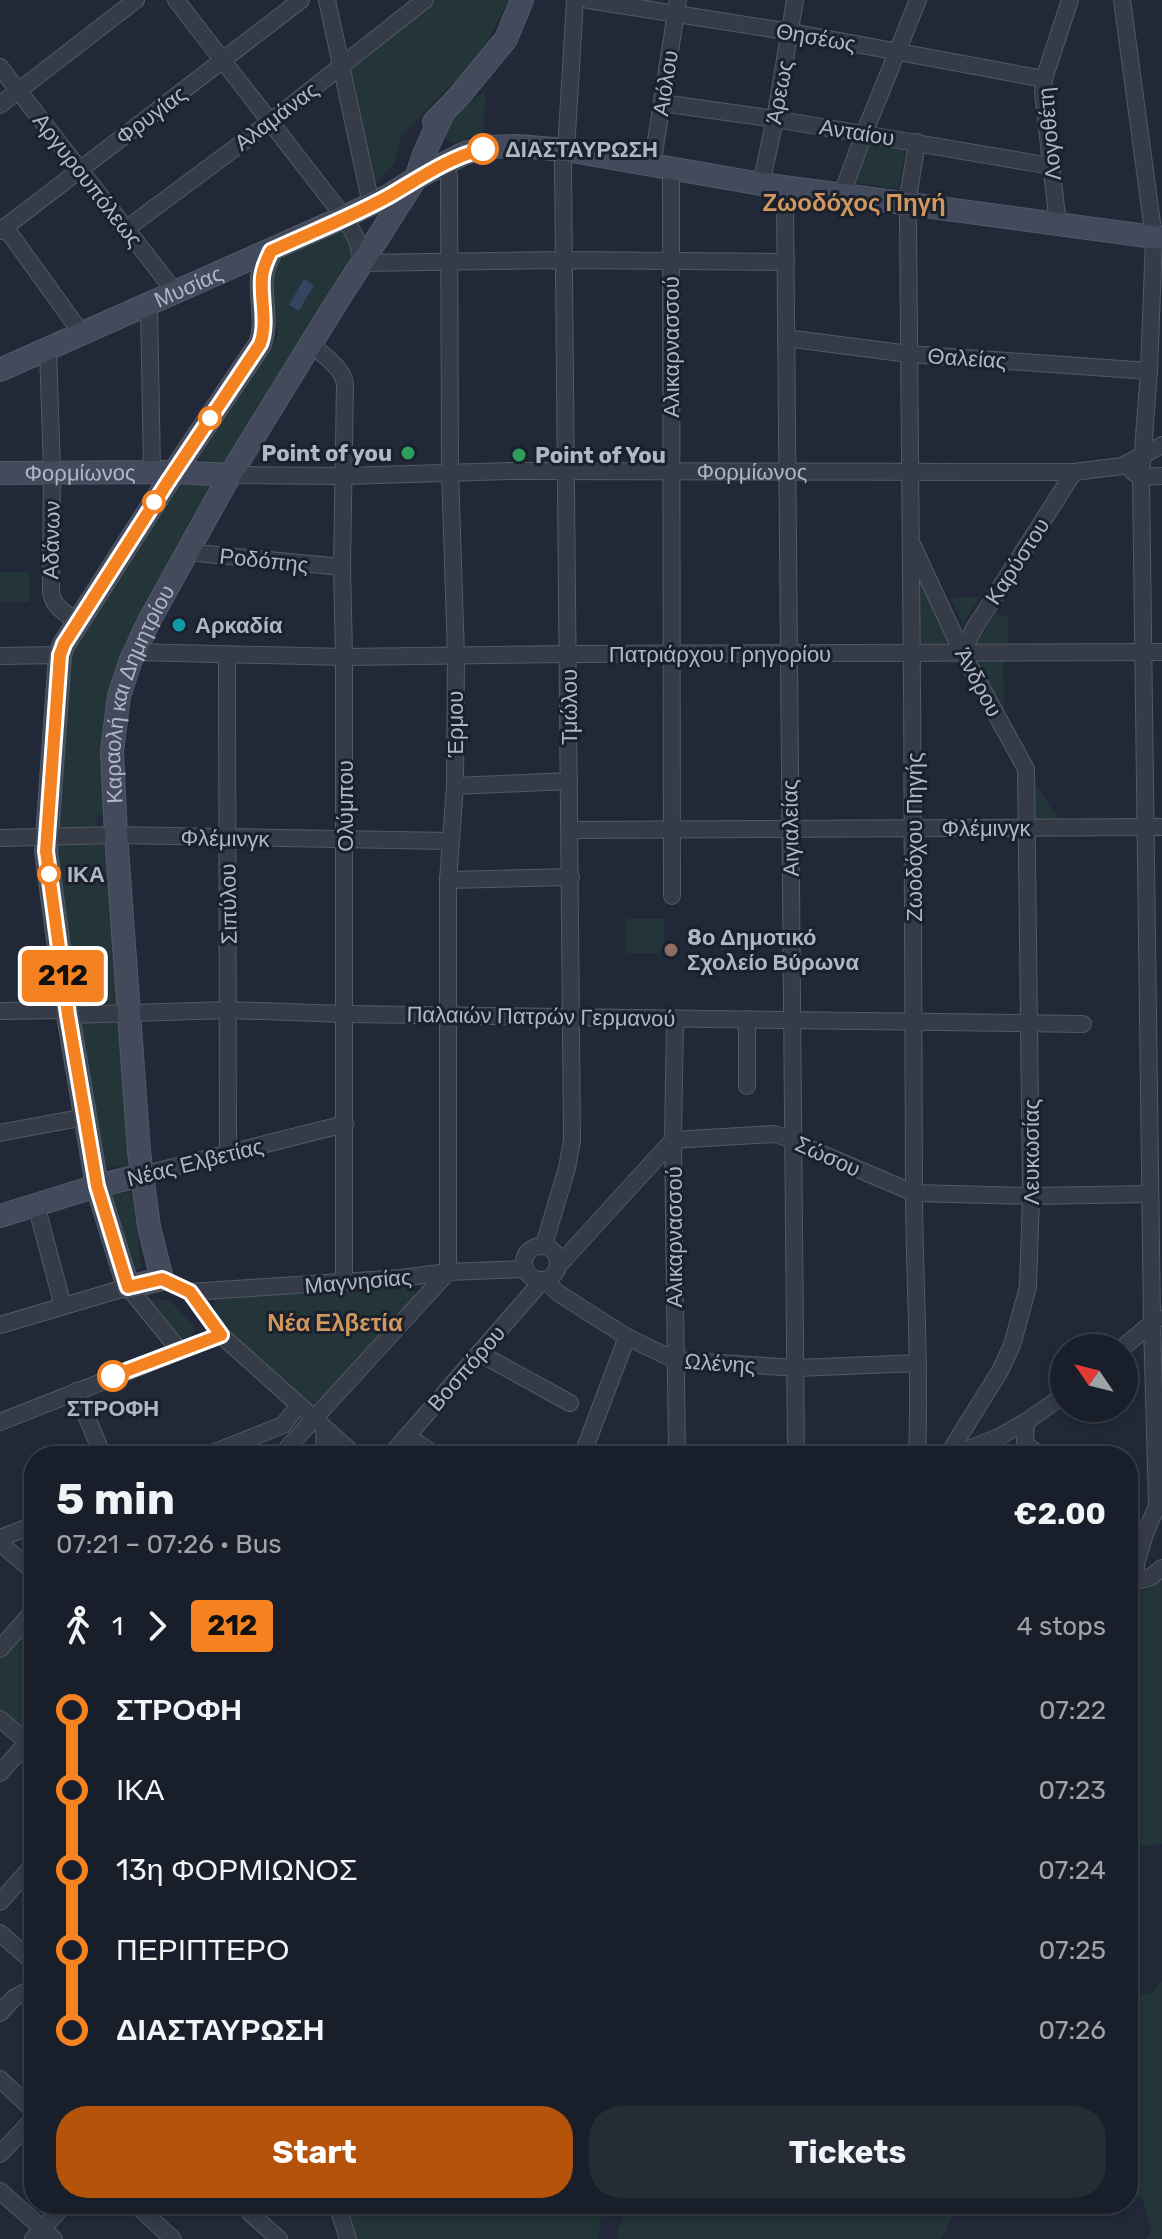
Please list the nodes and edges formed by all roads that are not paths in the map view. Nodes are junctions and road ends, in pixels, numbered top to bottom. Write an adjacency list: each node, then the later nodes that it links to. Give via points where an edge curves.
1 (136, 0): 20 (street)
2 (176, 0): 16 (street)
3 (301, 0): 16 (street, Φρυγίας)
4 (327, 0): 17 (street)
5 (425, 0): 17 (street, Αλαμάνας)
6 (522, 0): 25 (street, via 506,39)
7 (575, 0): 29 (street, Τμώλου)
8 (588, 0): 13 (street, Θησέως)
9 (795, 0): 14 (street, Άρεως)
10 (918, 0): 15 (street)
11 (1070, 0): 19 (street, Λογοθέτη)
12 (1122, 0): 45 (street)
13 (677, 8): 14 (street, Θησέως); 21 (street, Αιόλου)
14 (791, 32): 15 (street, Θησέως); 23 (street, Άρεως)
15 (898, 52): 19 (street, Θησέως); 26 (street)
16 (223, 60): 24 (street); 32 (street, Φρυγίας)
17 (342, 65): 24 (street, Αλαμάνας); 39 (street)
18 (0, 67): 20 (street, Αργυρουπόλεως)
19 (1044, 79): 31 (street, Λογοθέτη)
20 (18, 91): 22 (street); 32 (street, Αργυρουπόλεως)
21 (662, 103): 23 (street, Ανταίου); 30 (street, Αιόλου)
22 (0, 105)
23 (775, 119): 26 (street, Ανταίου); 36 (street, Άρεως)
24 (270, 122): 41 (street); 44 (street, Αλαμάνας)
25 (440, 122): 28 (street, via 436,143 442,152); 34 (street); 39 (street, Καραολή και Δημητρίου, via 418,138 402,180)
26 (864, 134): 27 (street, Ανταίου); 37 (street)
27 (917, 142): 31 (street, Ανταίου); 40 (street, Ζωοδόχου Πηγής)
28 (465, 153): 29 (street, Μυσίας, via 517,146); 34 (street, Μυσίας)
29 (565, 157): 30 (street); 33 (street, via 496,162); 35 (street); 47 (street, Τμώλου)
30 (652, 166): 36 (street)
31 (1051, 166): 42 (street, Λογοθέτη)
32 (80, 170): 43 (street, Φρυγίας); 44 (street, Αργυρουπόλεως)
33 (449, 176): 39 (street); 48 (street, Έρμου)
34 (416, 178): 39 (street, Μυσίας)
35 (671, 181): 38 (street); 49 (street, Αλικαρνασσού)
36 (761, 184): 37 (street)
37 (842, 194): 40 (street)
38 (785, 200): 40 (street); 50 (street, Αιγιαλείας)
39 (385, 205): 41 (street, Μυσίας); 51 (street, Καραολή και Δημητρίου)
40 (907, 211): 42 (street); 45 (street); 58 (street, Ζωοδόχου Πηγής)
41 (344, 217): 46 (street, Μυσίας); 51 (street, via 357,237)
42 (1058, 225): 45 (street)
43 (2, 229): 54 (street)
44 (126, 229): 52 (street, Αργυρουπόλεως)
45 (1158, 246): 60 (street)
46 (271, 251): 52 (street, Μυσίας); 67 (street, via 262,279 260,344)
47 (564, 260): 48 (street); 49 (street); 66 (street, Τμώλου)
48 (450, 261): 51 (street); 68 (street, Έρμου)
49 (670, 261): 50 (street); 69 (street, Αλικαρνασσού)
50 (786, 262): 55 (street, Αιγιαλείας)
51 (361, 263): 56 (street, Καραολή και Δημητρίου)
52 (176, 293): 53 (street, Μυσίας)
53 (149, 305): 54 (street, Μυσίας); 67 (street)
54 (82, 334): 57 (street, Μυσίας)
55 (786, 338): 58 (street, Θαλείας); 70 (street, Αιγιαλείας)
56 (311, 344): 73 (street, Καραολή και Δημητρίου); 74 (street, Ολύμπου, via 344,377)
57 (48, 349): 59 (street, Μυσίας); 65 (street, Αδάνων)
58 (909, 354): 60 (street, Θαλείας); 64 (street, Ζωοδόχου Πηγής)
59 (0, 370)
60 (1149, 371): 62 (street)
61 (1162, 445): 62 (street, Φορμίωνος)
62 (1142, 454): 63 (street, Φορμίωνος); 76 (street)
63 (1122, 466): 71 (street, Φορμίωνος); 76 (street)
64 (910, 470): 70 (street, Φορμίωνος); 71 (street, Φορμίωνος); 77 (street, Ζωοδόχου Πηγής)
65 (52, 471): 67 (street, Φορμίωνος); 72 (street, Φορμίωνος); 80 (street, Αδάνων, via 52,599)
66 (567, 471): 68 (street, Φορμίωνος); 69 (street, Φορμίωνος); 86 (street, Τμώλου)
67 (163, 472): 73 (street, Φορμίωνος); 80 (street)
68 (450, 472): 74 (street, Φορμίωνος); 92 (street, Έρμου)
69 (671, 472): 70 (street, Φορμίωνος); 87 (street, Αλικαρνασσού)
70 (787, 472): 88 (street, Αιγιαλείας)
71 (1074, 472): 82 (street, Καρύστου)
72 (0, 473)
73 (230, 475): 74 (street, Φορμίωνος); 78 (street, Καραολή και Δημητρίου)
74 (344, 476): 79 (street, Ολύμπου)
75 (1162, 476): 76 (street)
76 (1141, 477): 85 (street)
77 (911, 541): 82 (street, Άνδρου); 84 (street, Ζωοδόχου Πηγής)
78 (187, 552): 79 (street, Ροδόπης); 81 (street, Καραολή και Δημητρίου)
79 (342, 567): 93 (street, Ολύμπου)
80 (79, 622): 89 (street)
81 (135, 652): 91 (street, Πατριάρχου Γρηγορίου); 102 (street, Καραολή και Δημητρίου, via 119,696 112,751)
82 (962, 652): 84 (street, Πατριάρχου Γρηγορίου); 85 (street, Πατριάρχου Γρηγορίου); 98 (street, Άνδρου, via 1026,769)
83 (1162, 652): 85 (street, Πατριάρχου Γρηγορίου)
84 (913, 653): 88 (street, Πατριάρχου Γρηγορίου); 97 (street, Ζωοδόχου Πηγής)
85 (1144, 653): 96 (street)
86 (569, 654): 87 (street, Πατριάρχου Γρηγορίου); 92 (street, Πατριάρχου Γρηγορίου); 94 (street, Τμώλου)
87 (673, 654): 88 (street, Πατριάρχου Γρηγορίου); 99 (street, Αλικαρνασσού)
88 (788, 654): 100 (street, Αιγιαλείας)
89 (60, 655): 90 (street); 103 (street)
90 (0, 656)
91 (227, 656): 93 (street, Πατριάρχου Γρηγορίου); 105 (street, Σιπύλου)
92 (456, 656): 93 (street, Πατριάρχου Γρηγορίου); 95 (street, Έρμου)
93 (344, 657): 106 (street, Ολύμπου)
94 (569, 781): 95 (street); 101 (street, Τμώλου)
95 (455, 786): 107 (street, Έρμου)
96 (1154, 827): 98 (street, Φλέμινγκ); 124 (street)
97 (913, 828): 98 (street, Φλέμινγκ); 100 (street, Φλέμινγκ); 121 (street, Ζωοδόχου Πηγής)
98 (1026, 828): 122 (street, Λευκωσίας)
99 (672, 829): 100 (street, Φλέμινγκ); 101 (street, Φλέμινγκ); 110 (street, Αλικαρνασσού)
100 (790, 829): 120 (street, Αιγιαλείας)
101 (570, 830): 108 (street, Τμώλου)
102 (116, 835): 103 (street, Φλέμινγκ); 105 (street, Φλέμινγκ); 113 (street, Καραολή και Δημητρίου)
103 (46, 836): 104 (street, Φλέμινγκ); 115 (street)
104 (0, 838)
105 (227, 838): 106 (street, Φλέμινγκ); 111 (street, Σιπύλου)
106 (345, 840): 107 (street, Φλέμινγκ); 114 (street, Ολύμπου)
107 (450, 841): 109 (street, Έρμου)
108 (571, 877): 109 (street); 117 (street, Τμώλου)
109 (448, 880): 116 (street, Έρμου)
110 (672, 896)
111 (229, 1010): 113 (street, Παλαιών Πατρών Γερμανού); 114 (street, Παλαιών Πατρών Γερμανού); 131 (street, Σιπύλου)
112 (0, 1011): 115 (street, Παλαιών Πατρών Γερμανού, via 62,1010)
113 (130, 1013): 115 (street, Παλαιών Πατρών Γερμανού); 132 (street, Καραολή και Δημητρίου)
114 (345, 1014): 116 (street, Παλαιών Πατρών Γερμανού); 127 (street, Ολύμπου)
115 (68, 1015): 126 (street)
116 (449, 1015): 117 (street, Παλαιών Πατρών Γερμανού); 142 (street, Έρμου)
117 (570, 1017): 118 (street, Παλαιών Πατρών Γερμανού); 139 (street, Τμώλου, via 572,1140)
118 (675, 1018): 119 (street, Παλαιών Πατρών Γερμανού); 129 (street, Αλικαρνασσού)
119 (747, 1019): 120 (street, Παλαιών Πατρών Γερμανού); 125 (street)
120 (792, 1020): 121 (street, Παλαιών Πατρών Γερμανού); 130 (street, Αιγιαλείας)
121 (915, 1021): 122 (street, Παλαιών Πατρών Γερμανού); 134 (street, Ζωοδόχου Πηγής)
122 (1030, 1023): 123 (street, Παλαιών Πατρών Γερμανού); 136 (street, Λευκωσίας)
123 (1083, 1024)
124 (1155, 1028): 135 (street)
125 (747, 1086)
126 (85, 1117): 128 (street); 133 (street)
127 (345, 1124): 131 (street, Νέας Ελβετίας); 145 (street, Ολύμπου)
128 (0, 1133)
129 (673, 1140): 130 (street, Σώσου, via 774,1134); 140 (street); 157 (street, Αλικαρνασσού)
130 (794, 1140): 134 (street, Σώσου); 159 (street, Αιγιαλείας)
131 (228, 1153): 132 (street, Νέας Ελβετίας)
132 (142, 1175): 133 (street, Νέας Ελβετίας); 143 (street, Καραολή και Δημητρίου)
133 (97, 1186): 137 (street, Νέας Ελβετίας); 146 (street)
134 (914, 1193): 136 (street, Σώσου); 158 (street, Ζωοδόχου Πηγής)
135 (1150, 1194): 136 (street, Σώσου); 149 (street)
136 (1031, 1196): 181 (street, Λευκωσίας, via 1028,1287 1012,1345)
137 (36, 1205): 138 (street, Νέας Ελβετίας); 148 (street)
138 (0, 1216)
139 (544, 1245): 140 (street, via 558,1256); 141 (street, via 528,1252)
140 (559, 1265): 144 (street, via 555,1275)
141 (525, 1269): 142 (street, Μαγνησίας); 144 (street)
142 (448, 1272): 145 (street, Μαγνησίας); 166 (street)
143 (162, 1279): 146 (street); 147 (street)
144 (543, 1281): 153 (street, Ωλένης); 155 (street, Βοσπόρου)
145 (344, 1282): 147 (street, Μαγνησίας)
146 (128, 1287): 148 (street); 154 (street)
147 (190, 1292): 151 (street)
148 (63, 1306): 150 (street)
149 (1157, 1319): 152 (street); 156 (street)
150 (0, 1325)
151 (221, 1335): 154 (street); 163 (street)
152 (1138, 1335)
153 (627, 1337): 157 (street, Ωλένης); 177 (street)
154 (180, 1351): 160 (street)
155 (479, 1353): 161 (street); 168 (street, Βοσπόρου)
156 (1157, 1355): 186 (street, via 1157,1506)
157 (675, 1360): 159 (street, Ωλένης); 178 (street, Αλικαρνασσού)
158 (918, 1363): 159 (street, Ωλένης); 180 (street, Ζωοδόχου Πηγής)
159 (797, 1368): 179 (street, Αιγιαλείας)
160 (76, 1391): 164 (street); 169 (street)
161 (570, 1403)
162 (1050, 1405): 165 (street)
163 (298, 1406): 166 (street); 170 (street, via 283,1425)
164 (0, 1422)
165 (1026, 1422): 182 (street); 183 (street)
166 (319, 1424): 167 (street); 173 (street); 174 (street)
167 (300, 1434): 171 (street); 172 (street)
168 (407, 1436): 175 (street, Βοσπόρου); 176 (street)
169 (99, 1446)
170 (230, 1446)
171 (289, 1446)
172 (301, 1446)
173 (323, 1446)
174 (344, 1446)
175 (398, 1446)
176 (422, 1446)
177 (586, 1446)
178 (677, 1446)
179 (796, 1446)
180 (917, 1446)
181 (955, 1446)
182 (975, 1446)
183 (1028, 1446)
184 (24, 1529): 185 (street)
185 (0, 1540): 187 (street)
186 (1138, 1557)
187 (24, 1563)
188 (1162, 1568): 189 (street, via 1151,1577)
189 (1138, 1577)
190 (24, 1621): 191 (street)
191 (0, 1649)
192 (0, 1719): 193 (street)
193 (24, 1736)
194 (24, 1750): 195 (street)
195 (0, 1773)
196 (24, 1875): 197 (street)
197 (0, 1902)
198 (0, 1933): 199 (street)
199 (24, 1954)
200 (7, 1995): 201 (street)
201 (0, 2013)
202 (0, 2079): 203 (street)
203 (24, 2102)
204 (24, 2129): 205 (street)
205 (0, 2154)
206 (0, 2191): 212 (street)
207 (58, 2214): 212 (street)
208 (142, 2214): 211 (street)
209 (257, 2214): 214 (street)
210 (340, 2214): 215 (street)
211 (155, 2233): 213 (street)
212 (43, 2236)
213 (173, 2239)
214 (279, 2239)
215 (348, 2239)

